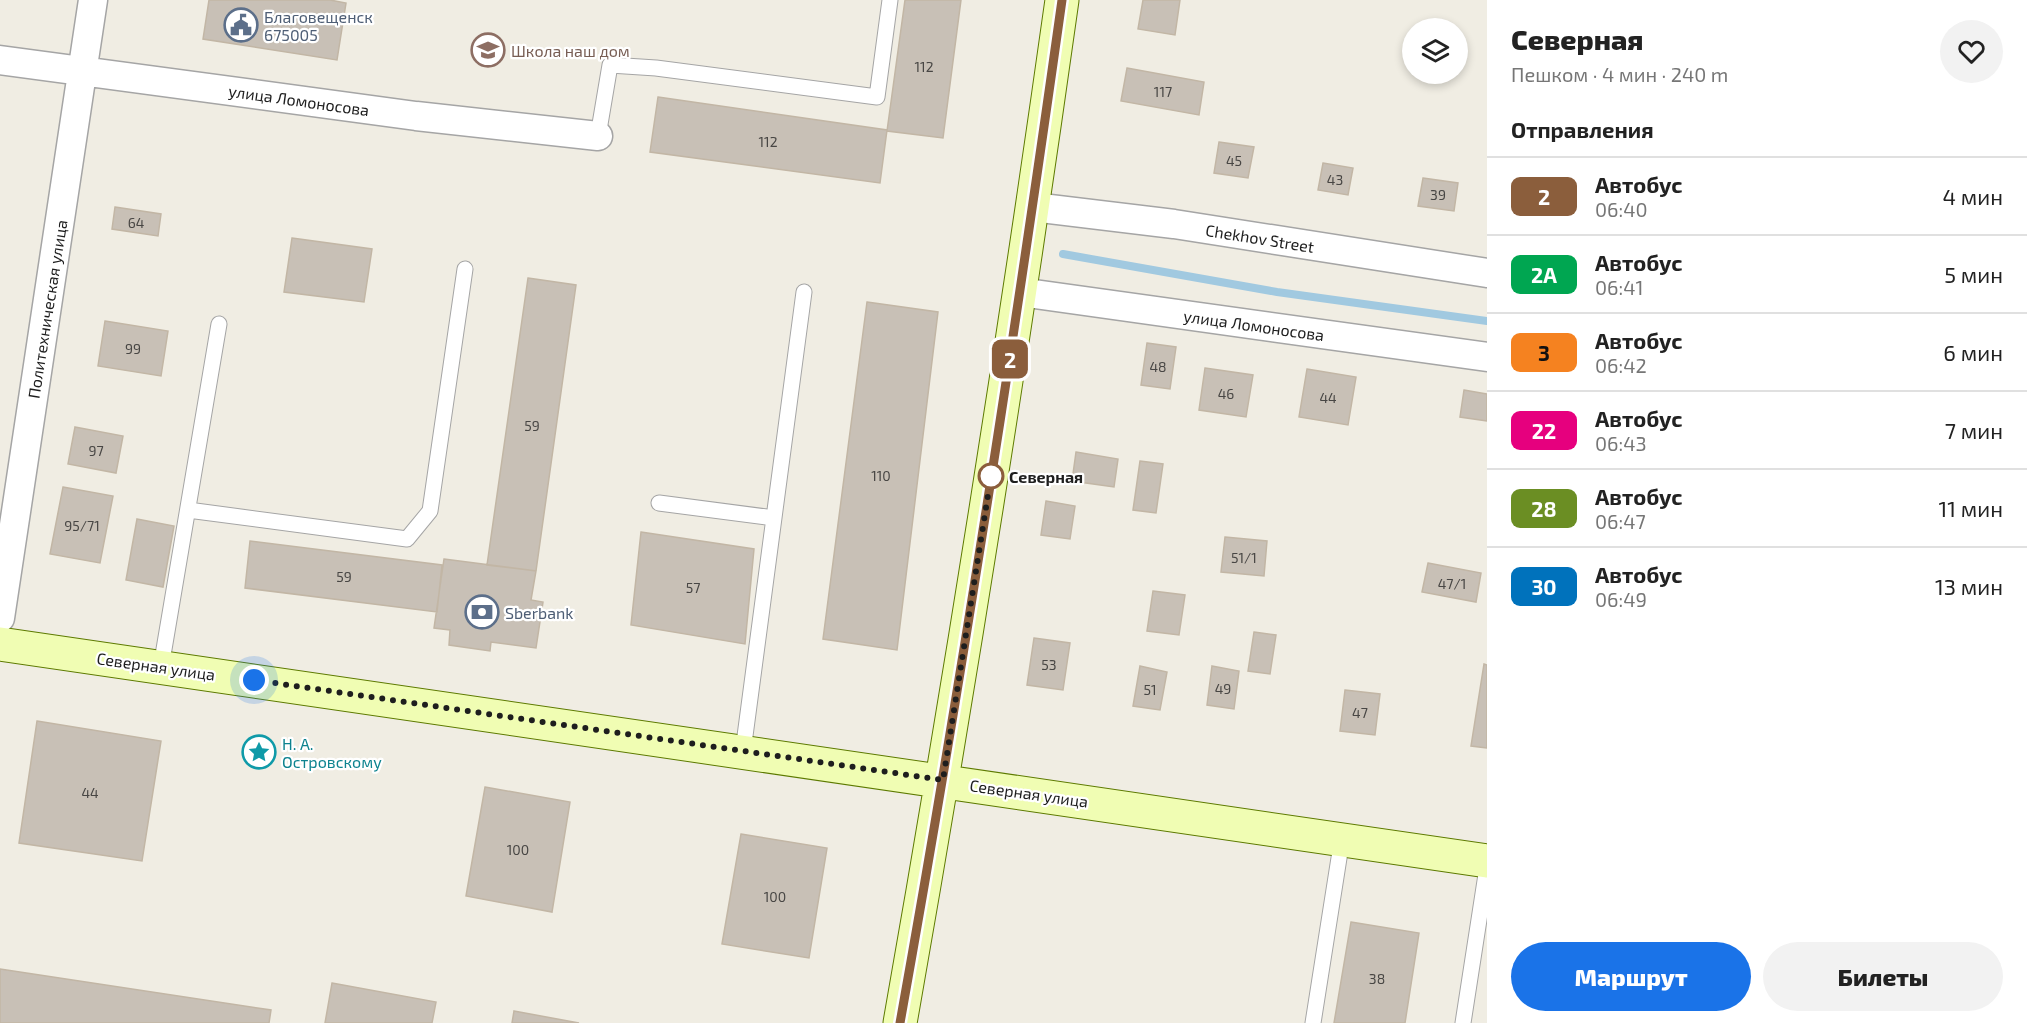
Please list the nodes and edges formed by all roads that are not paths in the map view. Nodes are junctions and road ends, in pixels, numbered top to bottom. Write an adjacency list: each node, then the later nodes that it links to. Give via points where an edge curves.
1 (93, 0): 5 (street, Политехническая улица)
2 (890, 0): 6 (lane, via 877,97 609,65)
3 (1062, 0): 7 (main road)
4 (0, 60): 5 (street, улица Ломоносова)
5 (83, 70): 6 (street, улица Ломоносова, via 416,116); 17 (street, Политехническая улица)
6 (598, 136)
7 (1033, 207): 9 (street, Chekhov Street, via 1174,224); 11 (main road)
8 (465, 269): 15 (lane, via 430,511 407,539)
9 (1487, 273)
10 (804, 291): 16 (lane)
11 (1020, 292): 13 (street, улица Ломоносова); 21 (main road)
12 (219, 324): 15 (lane)
13 (1487, 357)
14 (659, 503): 16 (lane)
15 (188, 510): 19 (lane)
16 (774, 518): 20 (lane)
17 (0, 618)
18 (0, 644): 19 (main road, Северная улица)
19 (161, 667): 20 (main road, Северная улица)
20 (742, 751): 21 (main road, Северная улица)
21 (943, 780): 22 (main road, Северная улица); 25 (main road)
22 (1342, 839): 23 (main road, Северная улица); 26 (lane)
23 (1487, 861)
24 (1487, 868): 27 (lane)
25 (900, 1023)
26 (1312, 1023)
27 (1463, 1023)

